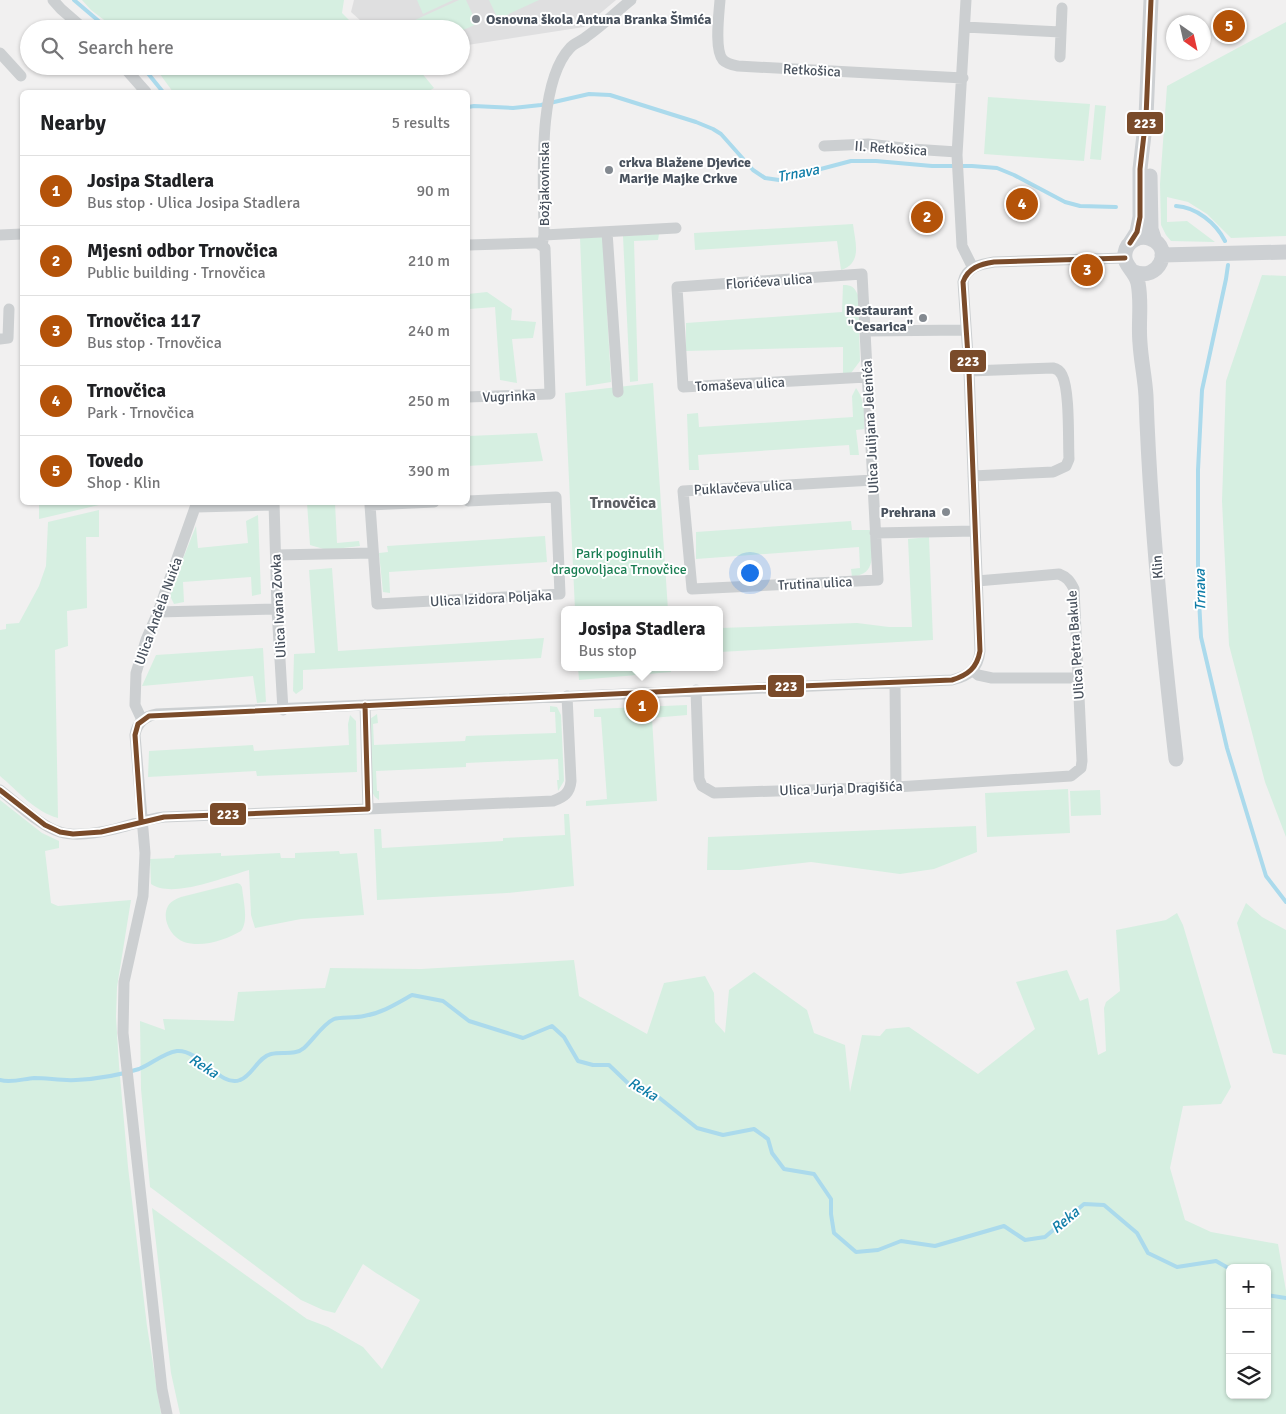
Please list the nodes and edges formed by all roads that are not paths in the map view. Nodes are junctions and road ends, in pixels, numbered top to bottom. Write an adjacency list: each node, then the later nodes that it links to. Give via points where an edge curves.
1 (53, 0): 7 (street)
2 (630, 0): 23 (street, Božjakovinska, via 587,37 570,47 551,82 544,143)
3 (720, 0): 14 (street, Retkošica, via 718,50 729,64)
4 (966, 0): 8 (street)
5 (1151, 0): 16 (street)
6 (1062, 8): 9 (street)
7 (74, 20)
8 (965, 27): 9 (street); 14 (street)
9 (1061, 32): 11 (street)
10 (0, 53): 12 (street)
11 (1060, 57)
12 (20, 74)
13 (132, 75): 15 (street)
14 (963, 78): 18 (street)
15 (144, 90)
16 (1146, 117): 24 (street, via 1151,229); 25 (street, via 1140,169 1139,223)
17 (824, 146): 18 (street, II. Retkošica, via 868,144)
18 (957, 154): 30 (street, via 962,246)
19 (676, 228): 20 (street)
20 (607, 232): 23 (street); 42 (street)
21 (20, 234): 22 (street)
22 (0, 235)
23 (543, 240): 26 (street); 43 (street, Božjakovinska)
24 (1155, 240): 25 (street, via 1140,237); 28 (street)
25 (1130, 242): 29 (street)
26 (470, 246)
27 (1286, 252): 28 (street)
28 (1162, 255): 31 (street, via 1162,261)
29 (1125, 258): 30 (street, via 994,262); 32 (street)
30 (973, 268): 36 (street, via 963,282)
31 (1154, 271): 32 (street); 40 (street, Klin, via 1148,296 1150,344)
32 (1134, 272): 40 (street, Klin, via 1139,291 1139,342)
33 (862, 274): 34 (street, Florićeva ulica); 37 (street, Ulica Julijana Jelenića)
34 (677, 287): 41 (street, Tomaševa ulica, via 683,388)
35 (9, 309): 38 (street, via 8,338)
36 (966, 330): 37 (street); 39 (street)
37 (865, 332): 41 (street, Ulica Julijana Jelenića)
38 (0, 339)
39 (969, 371): 45 (street); 45 (street, via 1058,369 1066,388 1067,406 1069,459 1066,466 1053,472)
40 (1145, 375): 68 (street, Klin, via 1159,592)
41 (867, 377): 46 (street, Ulica Julijana Jelenića)
42 (618, 392)
43 (550, 394): 44 (street, Vugrinka)
44 (470, 398)
45 (973, 476): 51 (street)
46 (873, 480): 52 (street, Ulica Julijana Jelenića); 57 (street, Puklavčeva ulica, via 683,491)
47 (470, 501): 53 (street, Ulica Izidora Poljaka, via 556,497 560,594 377,604)
48 (196, 505): 59 (street, Ulica Anđela Nuića)
49 (274, 505): 54 (street, Ulica Ivana Zovka)
50 (386, 505): 53 (street, Ulica Izidora Poljaka, via 370,506)
51 (975, 531): 52 (street); 56 (street)
52 (875, 532): 55 (street, Ulica Julijana Jelenića)
53 (373, 554): 54 (street)
54 (276, 555): 58 (street, Ulica Ivana Zovka)
55 (878, 580): 57 (street, Trutina ulica)
56 (977, 581): 60 (street, via 980,651); 61 (street, Ulica Petra Bakule, via 1066,576 1074,589)
57 (692, 589)
58 (277, 609): 59 (street); 66 (street, Ulica Ivana Zovka)
59 (158, 612): 67 (street, Ulica Anđela Nuića, via 136,673 135,705)
60 (973, 671): 61 (street, via 992,678); 62 (street, via 952,680)
61 (1078, 678): 69 (street, Ulica Petra Bakule, via 1082,761)
62 (896, 682): 63 (street); 70 (street)
63 (696, 690): 64 (street); 70 (street, Ulica Jurja Dragišića, via 699,779 707,790 714,793)
64 (567, 696): 65 (street); 72 (street, via 571,781 570,789 562,798)
65 (365, 706): 66 (street); 72 (street)
66 (284, 710): 67 (street, via 157,714)
67 (142, 720): 73 (street, via 135,735)
68 (1176, 759)
69 (1077, 772): 70 (street, Ulica Jurja Dragišića, via 1065,778)
70 (896, 786)
71 (0, 790): 73 (street, via 42,823 62,833 108,831)
72 (368, 809): 73 (street)
73 (141, 820): 74 (street, via 145,853 143,896 124,982 123,1033)
74 (167, 1414)

